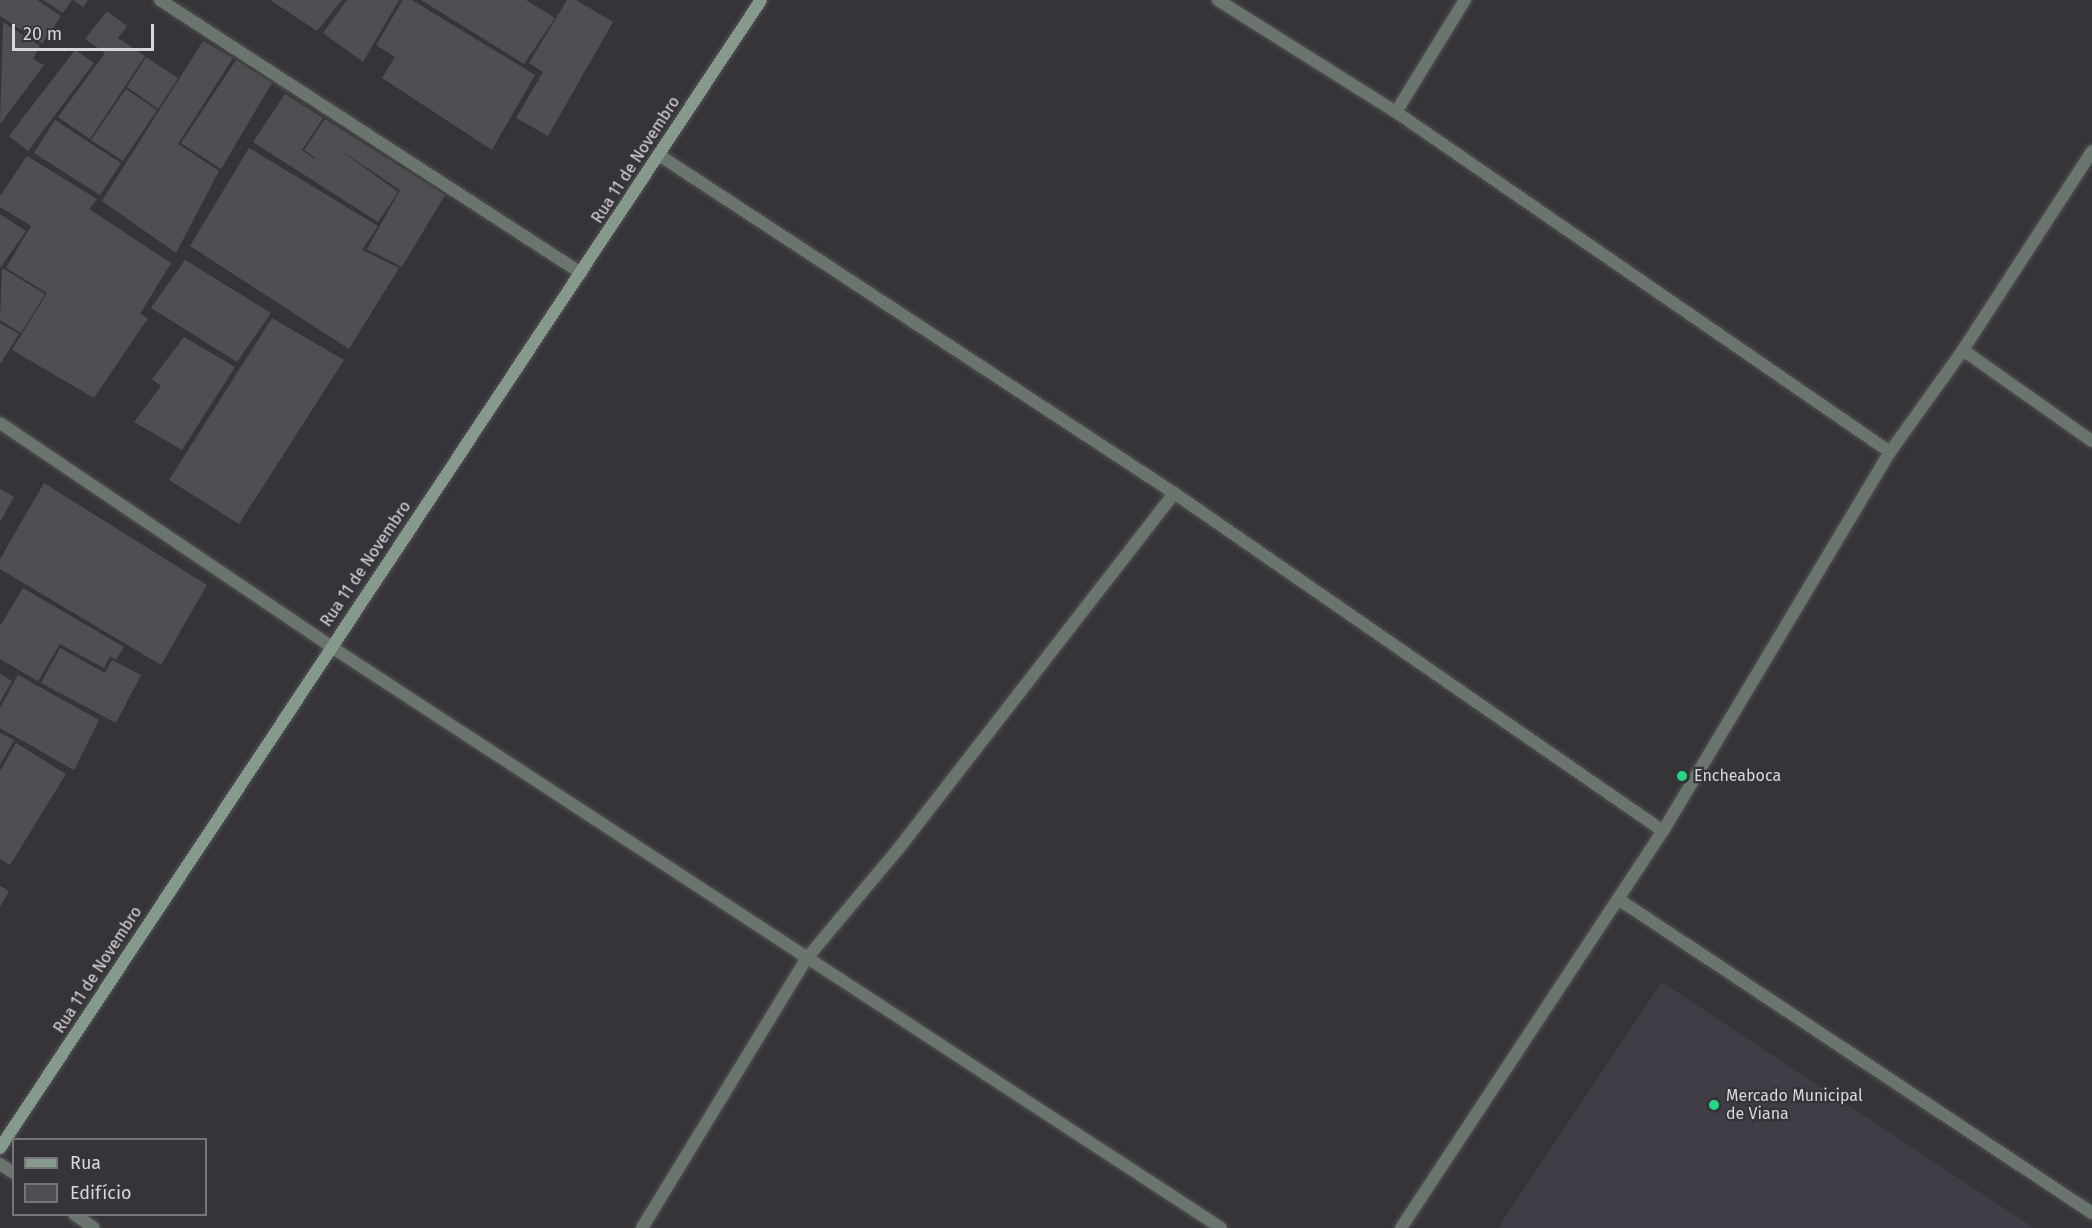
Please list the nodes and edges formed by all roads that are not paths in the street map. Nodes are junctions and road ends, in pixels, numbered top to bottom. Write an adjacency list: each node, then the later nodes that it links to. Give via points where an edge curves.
1 (160, 0): 8 (street)
2 (761, 0): 7 (main road, Rua 11 de Novembro)
3 (1218, 0): 5 (street)
4 (1465, 0): 5 (street)
5 (1396, 112): 12 (street)
6 (2092, 151): 9 (street)
7 (659, 155): 8 (main road, Rua 11 de Novembro); 13 (street)
8 (581, 273): 14 (main road, Rua 11 de Novembro)
9 (1963, 350): 11 (street); 12 (street)
10 (0, 423): 14 (street)
11 (2092, 441)
12 (1890, 452): 15 (street)
13 (1174, 493): 15 (street); 17 (street, via 899,848)
14 (330, 646): 17 (street); 18 (main road, Rua 11 de Novembro)
15 (1663, 831): 16 (street)
16 (1618, 898): 19 (street); 24 (street)
17 (807, 958): 22 (street); 23 (street)
18 (0, 1148)
19 (2092, 1213)
20 (76, 1216): 21 (street)
21 (94, 1228)
22 (642, 1228)
23 (1221, 1228)
24 (1401, 1228)

